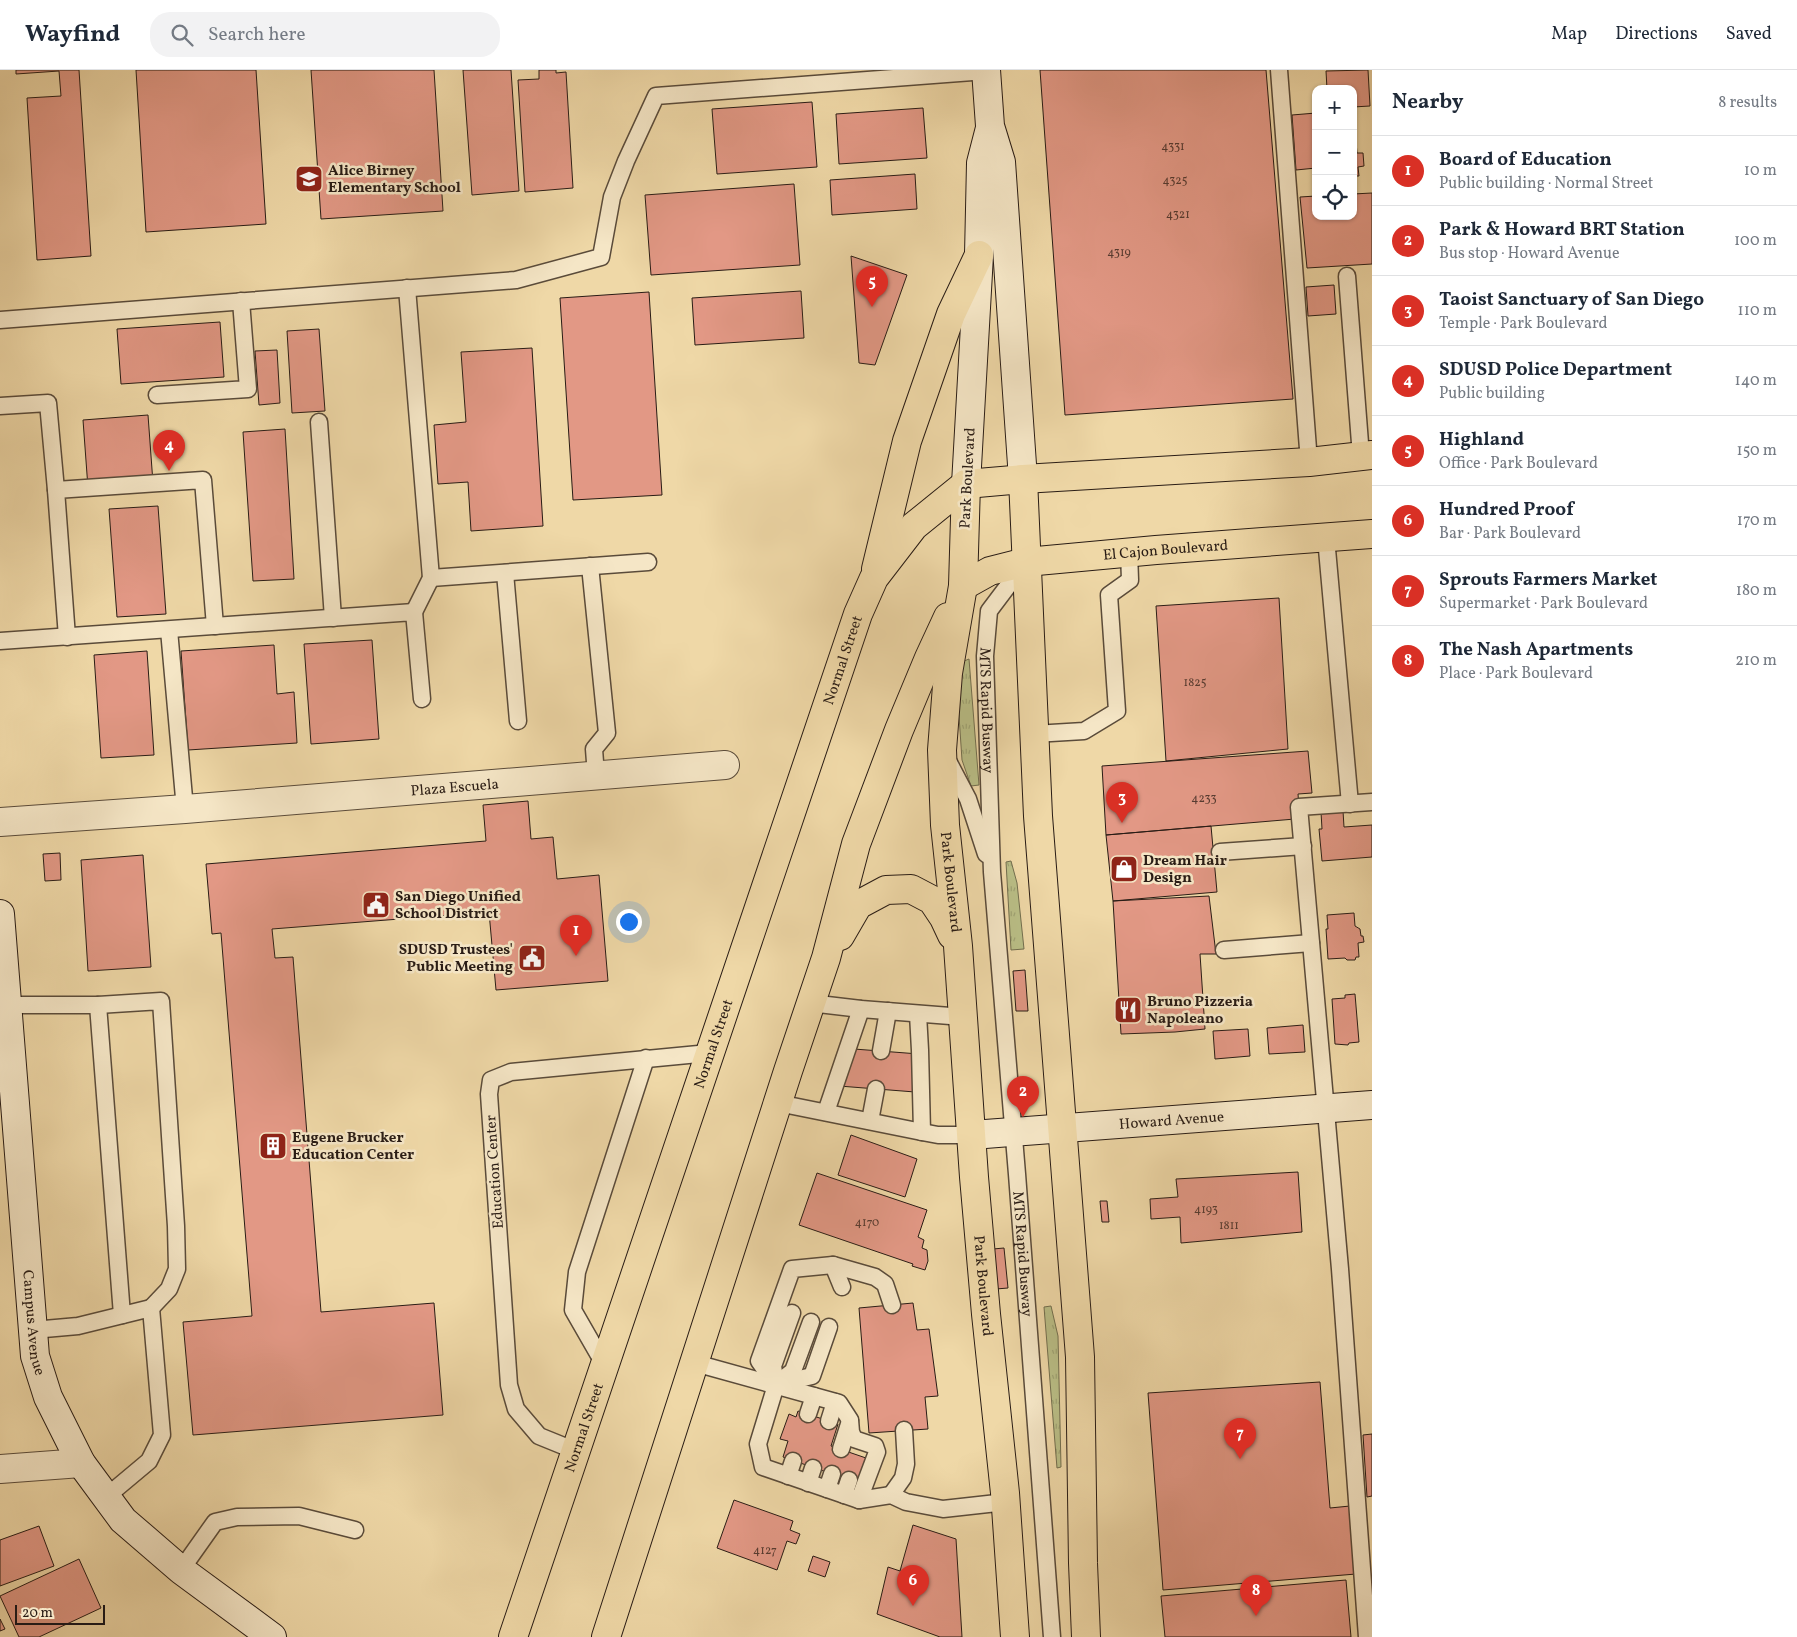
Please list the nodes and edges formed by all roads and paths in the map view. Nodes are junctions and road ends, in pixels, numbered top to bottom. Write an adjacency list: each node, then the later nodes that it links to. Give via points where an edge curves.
1 (986, 70): 3 (street, Park Boulevard); 6 (lane, via 656,96 612,197 600,257 516,280)
2 (1279, 70): 13 (lane)
3 (990, 126): 4 (street, Park Boulevard, via 982,163); 14 (street, Park Boulevard, via 1001,162)
4 (980, 255): 15 (street, Park Boulevard); 25 (main road, via 951,314 907,441)
5 (1347, 276): 12 (lane)
6 (407, 288): 7 (lane); 24 (lane)
7 (241, 301): 8 (lane); 9 (lane, via 248,388)
8 (0, 320)
9 (157, 395)
10 (0, 406): 16 (lane, via 48,402)
11 (319, 422): 28 (lane)
12 (1367, 456): 13 (main road)
13 (1309, 462): 14 (main road)
14 (1023, 479): 15 (main road); 21 (main road, Park Boulevard)
15 (966, 484): 25 (main road, Normal Street, via 914,526); 26 (main road, Park Boulevard)
16 (56, 490): 29 (lane, via 203,480); 31 (lane)
17 (1372, 534): 18 (main road, El Cajon Boulevard)
18 (1326, 538): 19 (main road, El Cajon Boulevard); 40 (lane)
19 (1129, 552): 21 (main road, El Cajon Boulevard); 35 (lane, via 1130,580 1109,595 1117,711 1084,730)
20 (648, 562): 22 (lane)
21 (1026, 562): 26 (main road, El Cajon Boulevard, via 990,571); 35 (main road, Park Boulevard); 45 (lane, MTS Rapid Busway, via 989,611 985,656)
22 (590, 566): 23 (lane); 38 (lane, via 606,733 594,749)
23 (505, 573): 24 (lane); 34 (lane)
24 (431, 578): 27 (lane)
25 (874, 578): 59 (main road, Normal Street, via 858,614)
26 (963, 586): 36 (main road, Park Boulevard, via 948,673); 50 (main road, via 918,685 859,836)
27 (414, 612): 28 (lane); 33 (lane)
28 (333, 618): 29 (lane)
29 (215, 626): 30 (lane)
30 (169, 630): 31 (lane); 41 (lane)
31 (68, 637): 32 (lane)
32 (0, 641)
33 (422, 699)
34 (518, 721)
35 (1034, 734): 67 (main road, Park Boulevard)
36 (942, 750): 45 (lane, MTS Rapid Busway, via 968,799); 48 (main road, Park Boulevard, via 945,825)
37 (725, 764): 38 (street, Plaza Escuela)
38 (596, 775): 41 (street, Plaza Escuela)
39 (1372, 802): 40 (lane)
40 (1350, 804): 43 (lane, via 1299,807)
41 (185, 809): 42 (street, Plaza Escuela)
42 (0, 822)
43 (1303, 846): 44 (lane); 47 (lane)
44 (1220, 852)
45 (992, 872): 69 (lane, MTS Rapid Busway)
46 (0, 914): 53 (street, Campus Avenue)
47 (1311, 943): 49 (lane); 64 (lane)
48 (958, 946): 50 (main road, via 932,900 911,889 886,890 858,905); 57 (main road, Park Boulevard)
49 (1224, 950)
50 (826, 958): 51 (main road)
51 (810, 1002): 54 (lane); 62 (main road)
52 (98, 1005): 53 (lane); 76 (lane, via 161,1001 177,1269 168,1289); 78 (lane)
53 (8, 1006): 81 (street, Campus Avenue)
54 (861, 1009): 55 (lane); 65 (lane)
55 (888, 1012): 56 (lane); 58 (lane)
56 (918, 1014): 57 (lane); 68 (lane)
57 (963, 1017): 70 (main road, Park Boulevard)
58 (882, 1051)
59 (710, 1053): 60 (lane, Education Center); 83 (main road, Normal Street)
60 (646, 1058): 83 (lane, via 577,1272 574,1292 573,1310); 92 (lane, Education Center, via 511,1072 491,1080 489,1094 508,1385 516,1408 539,1436)
61 (876, 1089): 66 (lane)
62 (778, 1103): 65 (lane); 82 (main road)
63 (1372, 1105): 64 (street, Howard Avenue)
64 (1326, 1108): 67 (street, Howard Avenue); 107 (lane)
65 (826, 1112): 66 (lane)
66 (870, 1121): 68 (lane)
67 (1062, 1128): 69 (street, Howard Avenue); 106 (main road, Park Boulevard, via 1080,1357)
68 (922, 1132): 70 (lane)
69 (1014, 1132): 70 (street, Howard Avenue); 105 (lane, MTS Rapid Busway)
70 (972, 1135): 98 (main road, Park Boulevard, via 986,1314)
71 (834, 1265): 72 (lane); 73 (lane); 74 (lane); 75 (lane, via 875,1277 885,1284); 84 (lane, via 792,1268 759,1361)
72 (806, 1276)
73 (825, 1282)
74 (842, 1287)
75 (892, 1305)
76 (151, 1308): 78 (lane); 97 (lane, via 162,1435 150,1461)
77 (792, 1313): 84 (lane, via 772,1366)
78 (122, 1315): 81 (lane, via 78,1326)
79 (811, 1322): 84 (lane, via 794,1371)
80 (829, 1327): 84 (lane, via 812,1376)
81 (33, 1330): 93 (street, Campus Avenue, via 35,1356 48,1397)
82 (695, 1363): 84 (lane); 103 (main road)
83 (604, 1364): 92 (main road, Normal Street)
84 (776, 1385): 85 (lane); 95 (lane, via 758,1444 763,1467 791,1469)
85 (814, 1396): 86 (lane); 87 (lane)
86 (835, 1402): 88 (lane); 89 (lane)
87 (808, 1414)
88 (850, 1420): 91 (lane); 95 (lane, via 851,1432 861,1449 875,1446 877,1452)
89 (829, 1422)
90 (904, 1430): 96 (lane, via 906,1464)
91 (840, 1450)
92 (576, 1451): 102 (main road, Normal Street)
93 (81, 1463): 94 (street); 97 (street, Campus Avenue)
94 (0, 1469)
95 (851, 1492): 96 (lane)
96 (891, 1495): 98 (lane, via 906,1502 943,1509)
97 (106, 1497): 100 (street, Campus Avenue, via 123,1520)
98 (1006, 1502): 104 (main road, Park Boulevard)
99 (355, 1530): 100 (lane, via 299,1516 237,1517 215,1522)
100 (181, 1570): 101 (street, Campus Avenue)
101 (272, 1637)
102 (513, 1637)
103 (606, 1637)
104 (1015, 1637)
105 (1052, 1637)
106 (1086, 1637)
107 (1367, 1637)

